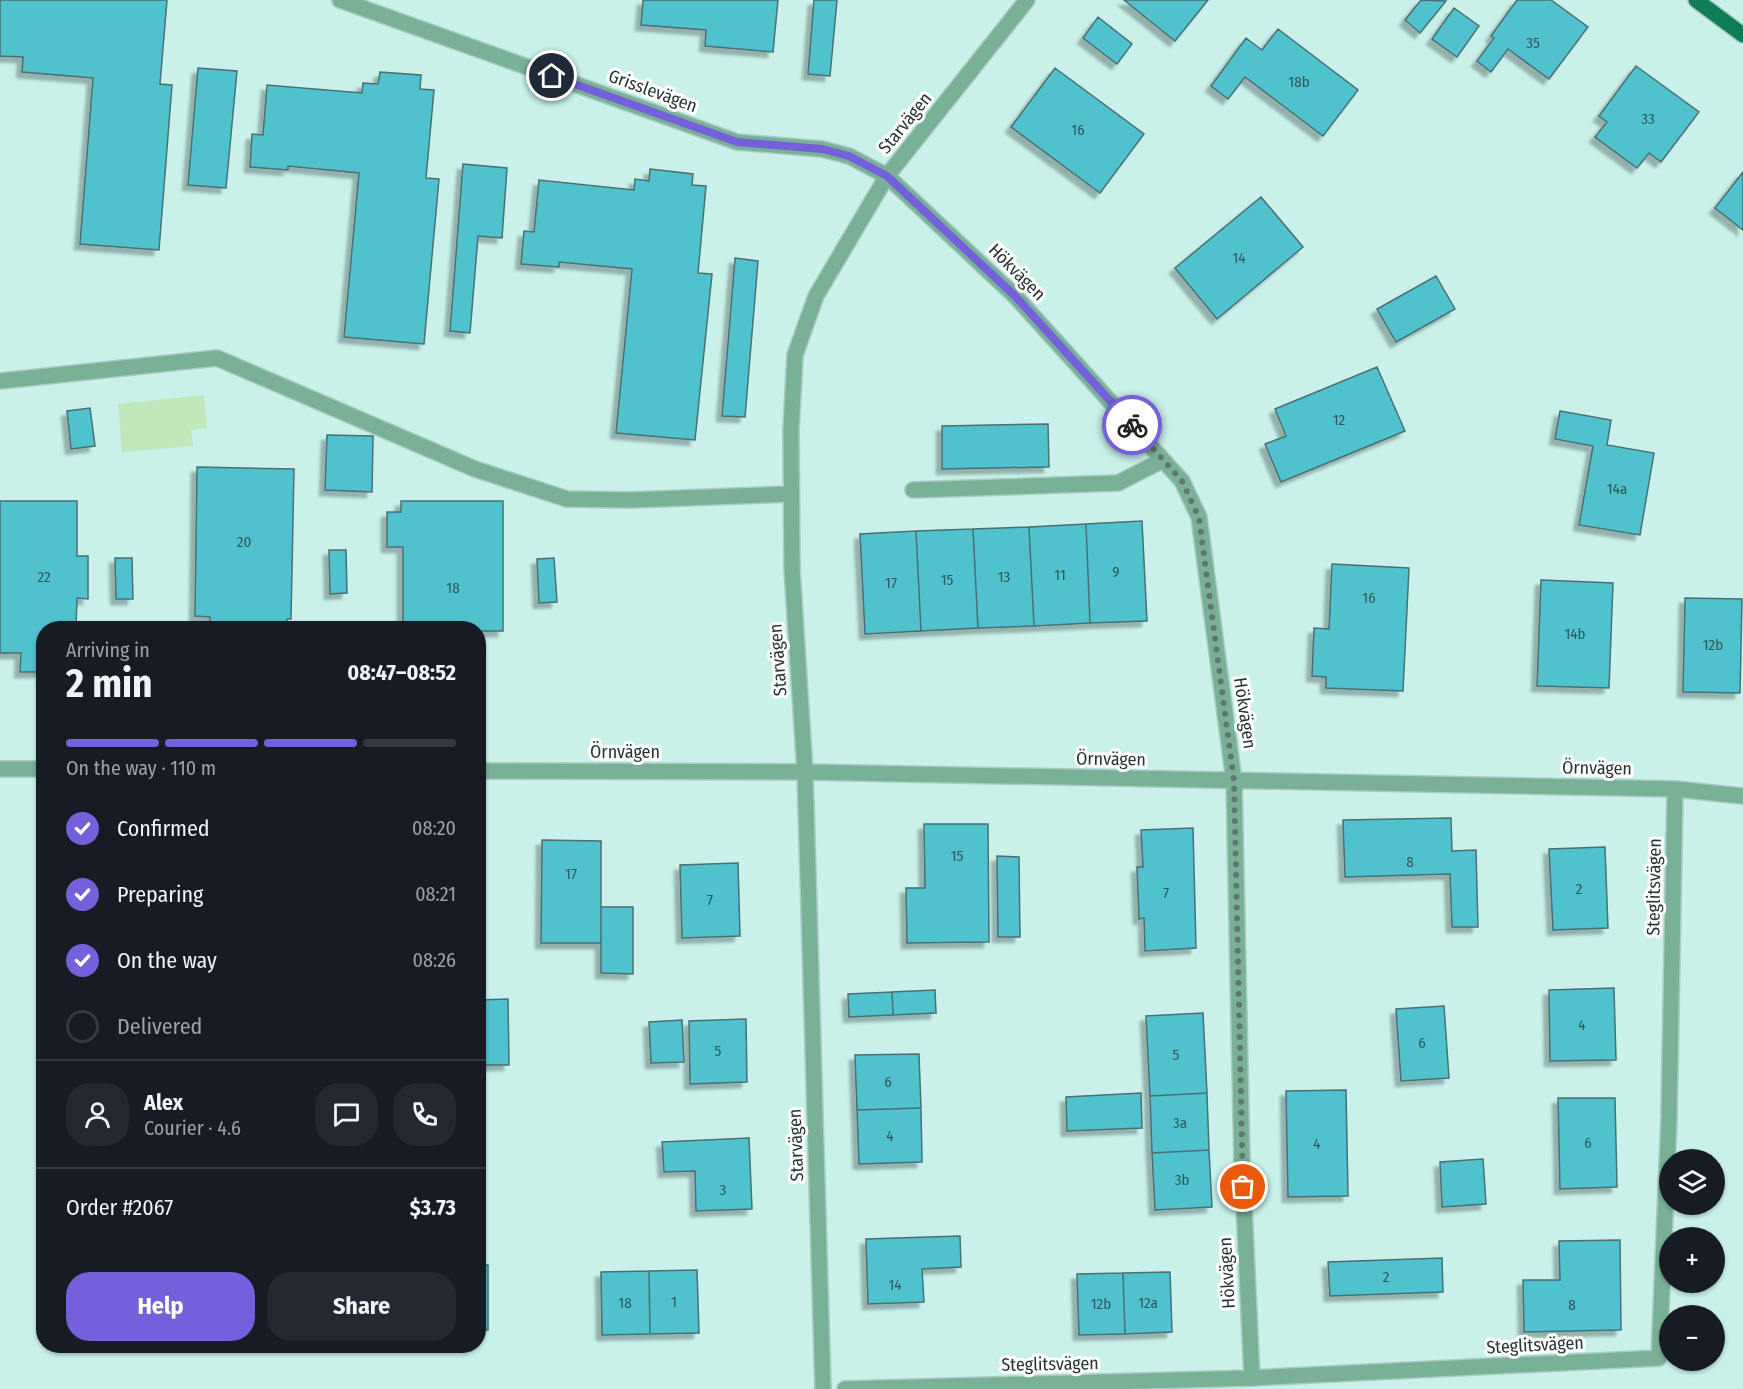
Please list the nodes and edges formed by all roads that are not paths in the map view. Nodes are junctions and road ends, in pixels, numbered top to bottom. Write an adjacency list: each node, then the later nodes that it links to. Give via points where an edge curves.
1 (340, 0): 5 (street, Grisslevägen, via 737,142 822,149 849,156)
2 (1028, 0): 5 (street, Starvägen)
3 (1696, 0): 4 (main road)
4 (1743, 35)
5 (887, 176): 7 (street, Hökvägen, via 1015,296); 9 (street, Starvägen, via 816,296 795,356)
6 (0, 381): 9 (street, via 217,358 475,469 567,499)
7 (1163, 460): 8 (street, via 1118,483); 14 (street, Hökvägen, via 1182,481 1199,518)
8 (913, 490)
9 (791, 494): 13 (street, Starvägen)
10 (0, 769): 11 (street)
11 (36, 769)
12 (486, 771): 13 (street, Örnvägen)
13 (805, 772): 14 (street, Örnvägen); 18 (street, Starvägen)
14 (1234, 781): 15 (street, Örnvägen); 17 (street, Hökvägen, via 1242,1163)
15 (1675, 789): 16 (street, Örnvägen); 17 (street, Steglitsvägen, via 1669,1117 1659,1358)
16 (1743, 796)
17 (1252, 1378): 19 (street, Steglitsvägen)
18 (823, 1389)
19 (845, 1389)

